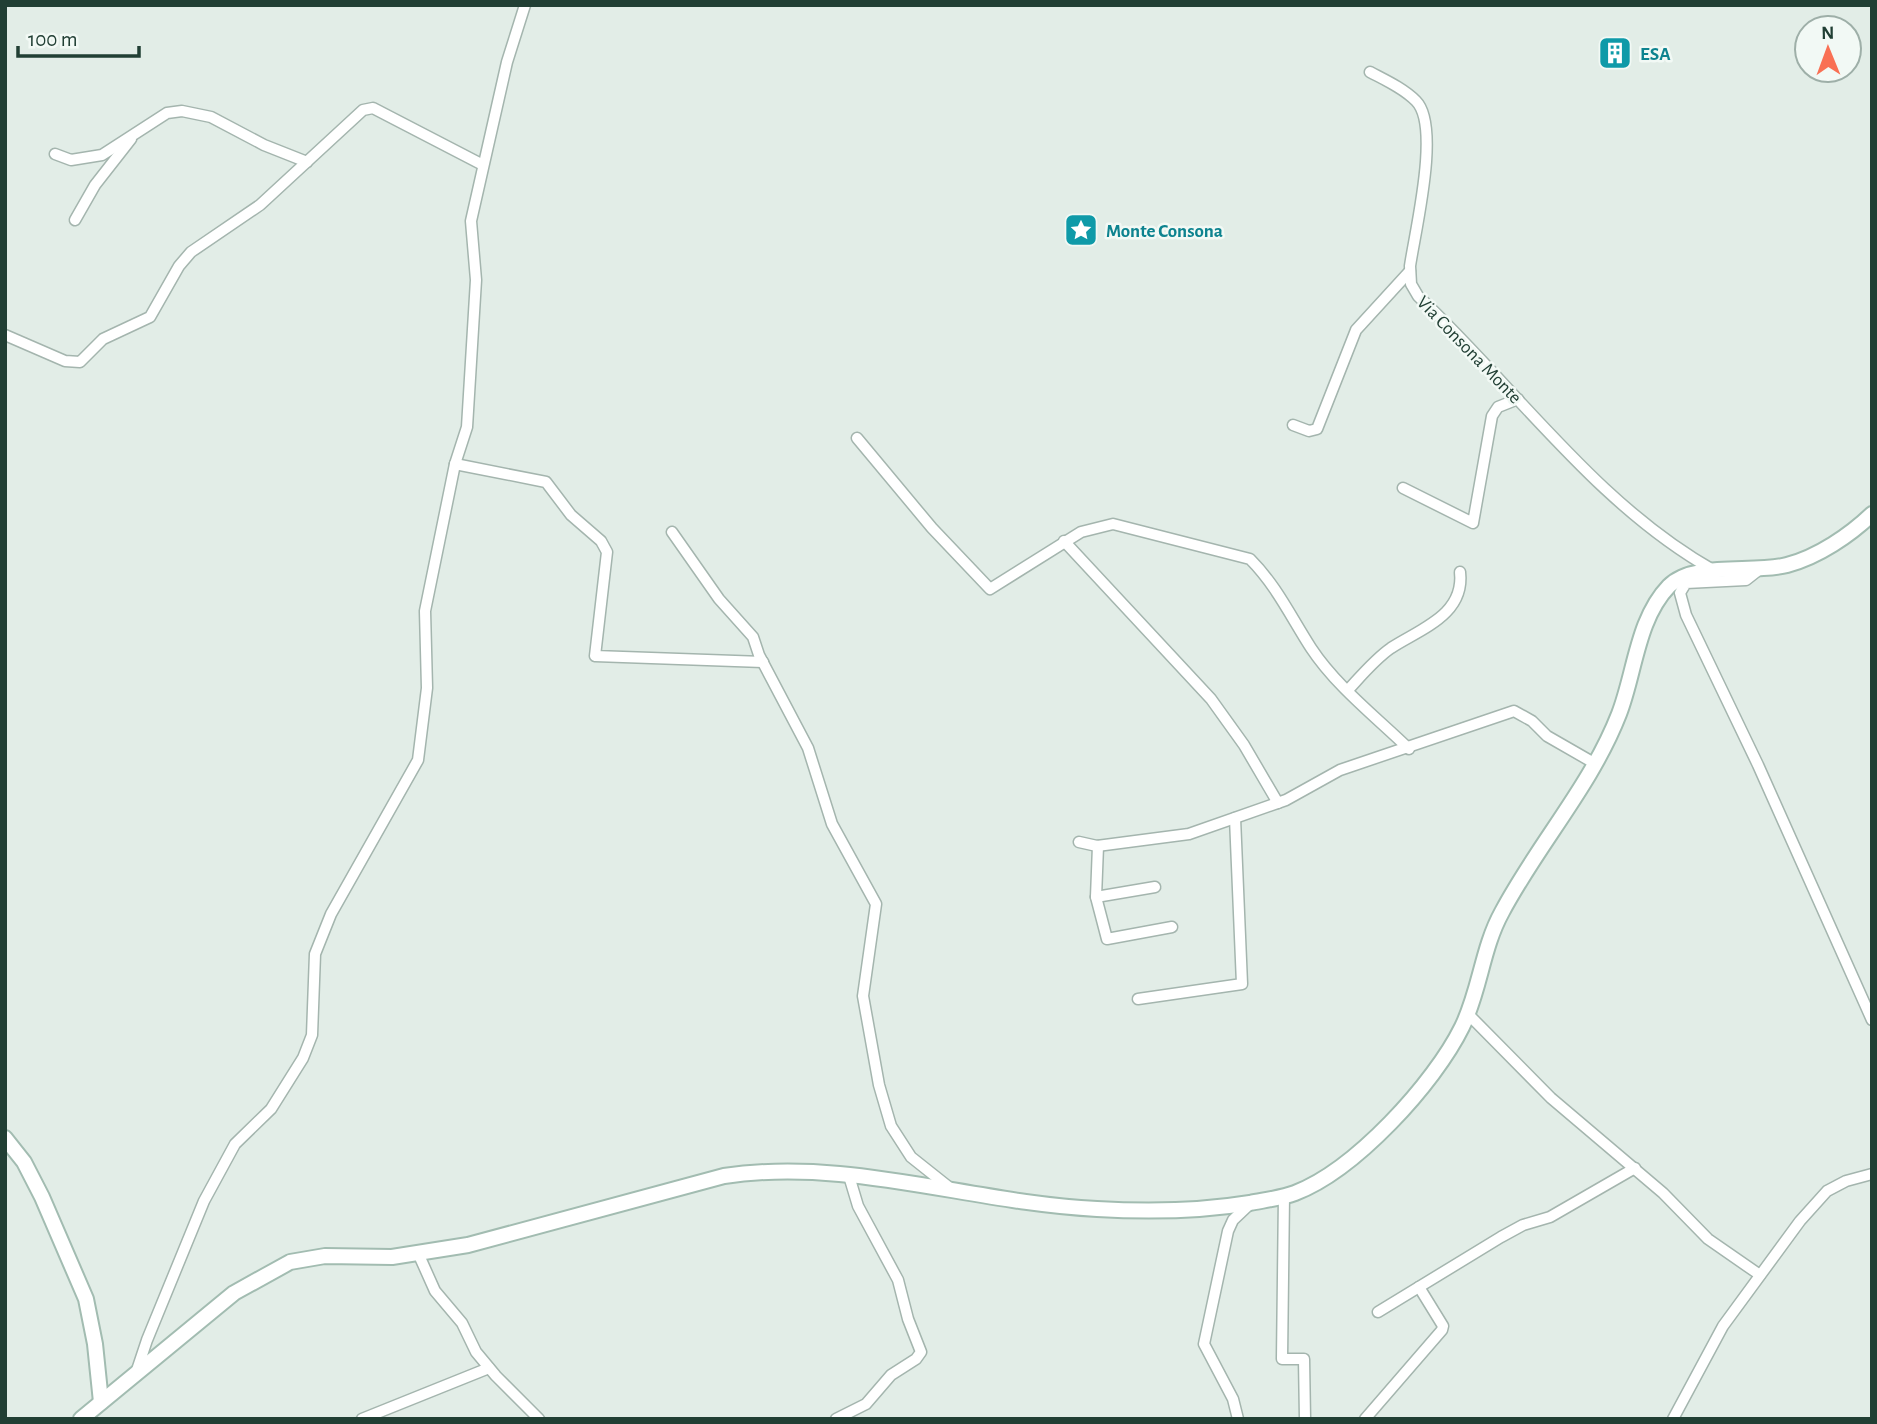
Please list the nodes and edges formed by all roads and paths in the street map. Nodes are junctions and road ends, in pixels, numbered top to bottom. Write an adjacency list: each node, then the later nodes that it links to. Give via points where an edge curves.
1 (525, 5): 6 (street)
2 (1370, 72): 8 (street, Via Consona Monte, via 1417,101 1426,122)
3 (134, 136): 4 (street, via 83,161); 5 (street, via 167,113 182,111 211,117); 7 (street, via 95,185)
4 (55, 154)
5 (307, 162): 6 (street, via 363,110 373,108); 9 (street, via 260,205 191,252 150,317 103,339 80,362 65,361)
6 (482, 165): 13 (street, via 471,221 476,280 467,427)
7 (75, 220)
8 (1410, 271): 10 (street, Via Consona Monte, via 1418,296); 11 (street, via 1356,330 1317,429)
9 (5, 335)
10 (1518, 399): 14 (street, via 1498,407 1492,416 1473,523); 19 (street, Via Consona Monte, via 1665,542)
11 (1293, 425)
12 (857, 438): 17 (street, via 990,589)
13 (455, 464): 21 (street, via 546,482 571,514 601,541 607,552 595,656); 47 (street, via 425,611 427,688 418,760 331,914 315,954 312,1035 303,1058 271,1109 234,1144 216,1178 146,1340)
14 (1404, 488)
15 (1872, 514): 18 (main road, via 1851,534 1789,564)
16 (671, 531): 21 (street, via 719,599 753,637)
17 (1064, 541): 22 (street, via 1114,524 1250,559 1266,575 1311,649); 25 (street, via 1211,699)
18 (1760, 569): 19 (main road); 34 (street, via 1746,580 1686,583 1680,593)
19 (1713, 570): 24 (main road, via 1686,575 1670,585 1654,607 1620,712)
20 (1460, 572): 22 (street, via 1458,593 1437,621 1390,648)
21 (763, 662): 39 (street, via 808,748 832,824 876,904 863,996 891,1126 911,1157)
22 (1348, 690): 23 (street)
23 (1409, 749): 24 (street, via 1514,712); 25 (street, via 1340,770)
24 (1594, 764): 33 (main road, via 1502,911 1486,946)
25 (1278, 803): 26 (street)
26 (1235, 818): 28 (street, via 1189,834); 32 (street, via 1242,984)
27 (1079, 842): 28 (street)
28 (1098, 846): 30 (street)
29 (1156, 887): 30 (street)
30 (1096, 897): 31 (street, via 1107,939)
31 (1172, 927)
32 (1138, 999)
33 (1467, 1013): 36 (street, via 1551,1098); 40 (main road, via 1442,1059 1385,1130 1333,1171)
34 (1872, 1020)
35 (5, 1138): 48 (main road, via 42,1197 86,1299)
36 (1635, 1168): 43 (street, via 1708,1240); 44 (street, via 1550,1217 1523,1225)
37 (1872, 1174): 43 (street, via 1827,1191)
38 (849, 1176): 39 (main road); 42 (main road, via 767,1169 724,1176 468,1245); 52 (street, via 858,1206 898,1280 921,1352 891,1375 866,1404)
39 (950, 1189): 41 (main road, via 1095,1209 1182,1210)
40 (1284, 1195): 41 (main road); 54 (street, via 1282,1359 1304,1359)
41 (1253, 1202): 53 (street, via 1228,1231 1204,1344 1233,1399)
42 (418, 1253): 46 (street, via 435,1291 450,1305); 47 (main road, via 307,1257 290,1262 234,1293)
43 (1760, 1275): 56 (street, via 1723,1326)
44 (1419, 1287): 45 (street); 55 (street, via 1442,1331)
45 (1378, 1312)
46 (489, 1368): 50 (street); 51 (street)
47 (136, 1374): 48 (main road)
48 (101, 1402): 49 (main road)
49 (84, 1417)
50 (362, 1419)
51 (539, 1419)
52 (836, 1419)
53 (1238, 1419)
54 (1305, 1419)
55 (1365, 1419)
56 (1673, 1419)

